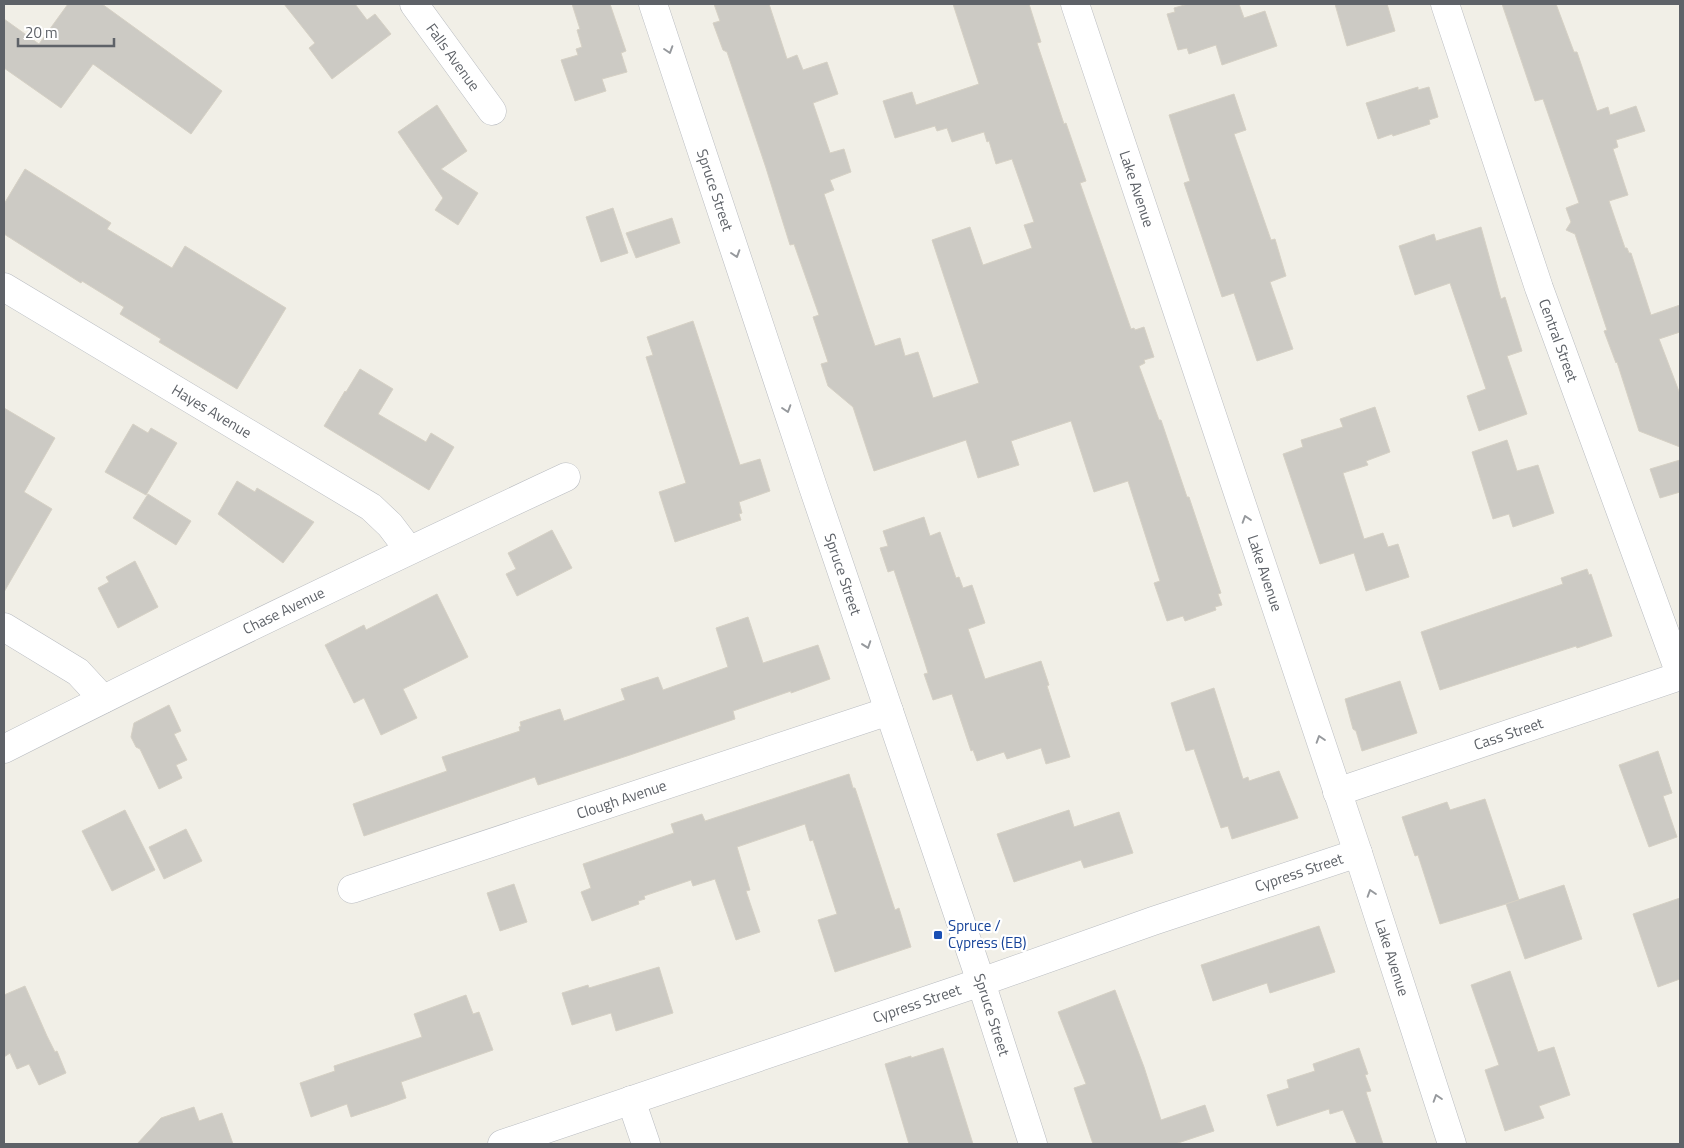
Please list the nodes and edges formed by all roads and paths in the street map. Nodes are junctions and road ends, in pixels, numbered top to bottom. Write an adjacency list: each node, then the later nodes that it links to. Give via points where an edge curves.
1 (414, 4): 5 (street, Falls Avenue)
2 (653, 4): 12 (street, Spruce Street, one-way to 12)
3 (1075, 4): 14 (street, Lake Avenue, one-way to 3)
4 (1445, 4): 10 (street, Central Street, via 1539,288)
5 (492, 111)
6 (4, 287): 8 (street, Hayes Avenue, via 371,507)
7 (566, 477): 8 (street, Chase Avenue)
8 (409, 550): 11 (street, Chase Avenue)
9 (4, 627): 11 (street, via 78,672)
10 (1680, 675): 14 (street, Cass Street)
11 (103, 699): 13 (street, Chase Avenue)
12 (889, 711): 16 (street, Clough Avenue); 17 (street, Spruce Street)
13 (4, 749)
14 (1337, 792): 15 (street, Lake Avenue)
15 (1358, 853): 17 (street, Cypress Street); 22 (street, Lake Avenue, one-way to 15)
16 (352, 889)
17 (981, 982): 18 (street, Cypress Street); 21 (street, Spruce Street)
18 (631, 1100): 19 (street, Cypress Street); 20 (street)
19 (502, 1144)
20 (646, 1144)
21 (1033, 1144)
22 (1452, 1144)

